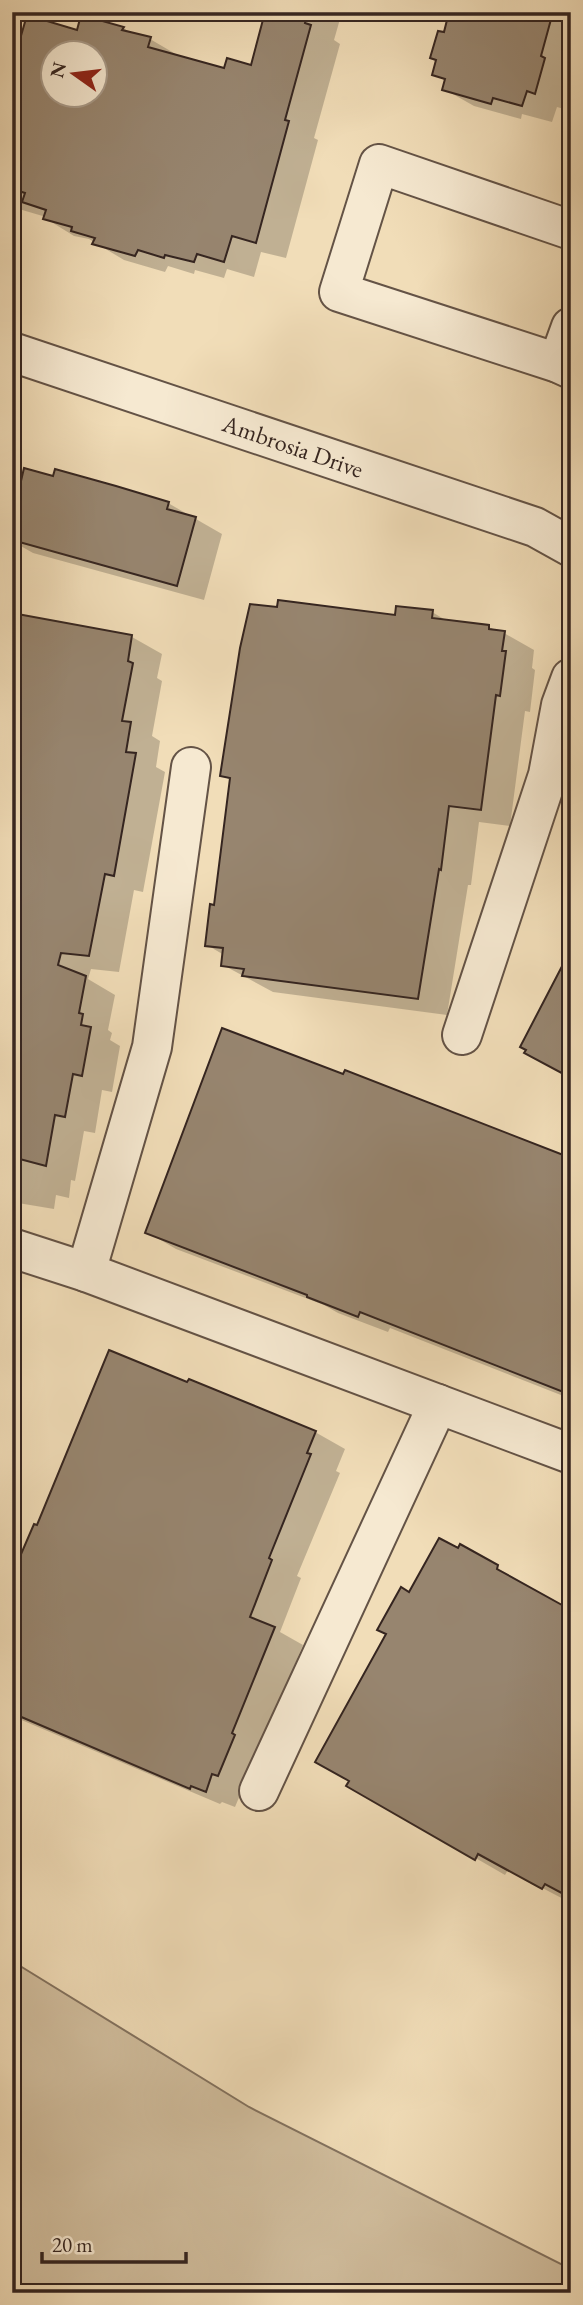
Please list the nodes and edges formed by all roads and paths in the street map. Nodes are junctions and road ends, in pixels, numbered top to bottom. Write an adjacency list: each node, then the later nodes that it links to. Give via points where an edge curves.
1 (571, 230): 4 (street, via 379,164 339,292)
2 (571, 327): 4 (street)
3 (12, 352): 5 (street, Ambrosia Drive, via 535,527)
4 (565, 366)
5 (571, 547)
6 (571, 678): 8 (street, via 561,705 548,775)
7 (191, 767): 10 (street, via 152,1047)
8 (462, 1035)
9 (12, 1248): 10 (street)
10 (86, 1272): 11 (street)
11 (438, 1404): 12 (street); 13 (street)
12 (571, 1454)
13 (259, 1791)

